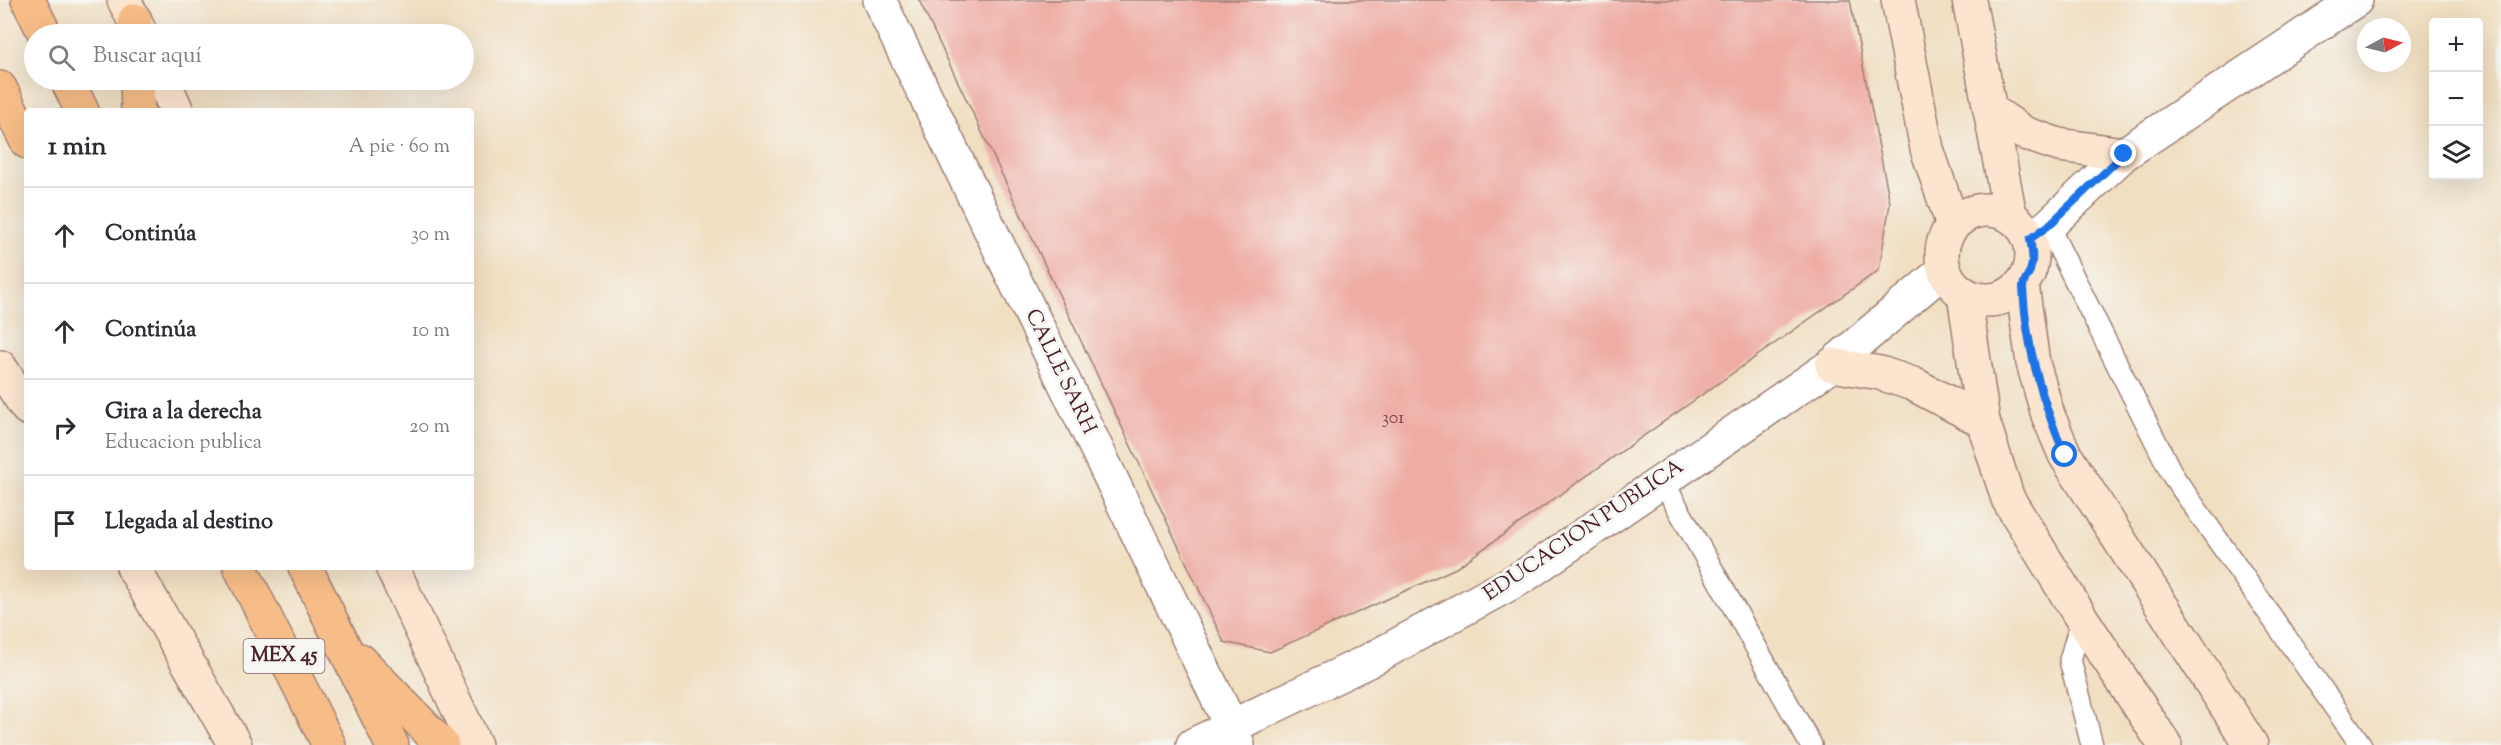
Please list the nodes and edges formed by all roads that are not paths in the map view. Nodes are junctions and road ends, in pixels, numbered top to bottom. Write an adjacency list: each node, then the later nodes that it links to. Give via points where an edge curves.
1 (28, 0): 6 (main road)
2 (879, 0): 32 (street, CALLE SARH)
3 (1898, 0): 17 (main road, via 1927,150)
4 (1969, 0): 14 (main road)
5 (2356, 0): 16 (street)
6 (40, 24)
7 (0, 88): 15 (main road)
8 (72, 90): 11 (main road)
9 (137, 90): 12 (main road)
10 (168, 90): 13 (main road)
11 (81, 108)
12 (138, 108)
13 (176, 108)
14 (1992, 111): 16 (main road, via 2024,133 2059,145); 18 (main road)
15 (24, 136)
16 (2124, 154): 18 (street)
17 (1953, 225): 18 (main road, via 1964,214 1980,209 1995,210); 19 (main road, via 1942,254)
18 (2030, 226): 20 (main road, via 2032,262); 43 (lane, via 2173,476)
19 (1954, 282): 20 (main road, via 1979,300 1995,300); 21 (street, EDUCACION PUBLICA); 24 (main road)
20 (2022, 285): 42 (main road, via 2033,363 2065,455)
21 (1832, 365): 24 (main road, via 1880,373 1913,384); 25 (street, EDUCACION PUBLICA)
22 (0, 367): 23 (main road)
23 (24, 403)
24 (1983, 421): 30 (main road, via 2008,499)
25 (1662, 480): 32 (street, EDUCACION PUBLICA, via 1524,576); 39 (lane)
26 (135, 570): 33 (main road)
27 (241, 570): 34 (main road, MEX 45)
28 (306, 570): 31 (main road, MEX 45)
29 (393, 570): 37 (main road)
30 (2082, 619): 40 (lane, via 2070,660); 41 (main road)
31 (339, 637): 35 (main road, MEX 45); 36 (main road)
32 (1234, 735): 38 (street, EDUCACION PUBLICA)
33 (236, 745)
34 (328, 745)
35 (392, 745)
36 (442, 745)
37 (475, 745)
38 (1193, 745)
39 (1811, 745)
40 (2092, 745)
41 (2165, 745)
42 (2251, 745)
43 (2361, 745)

